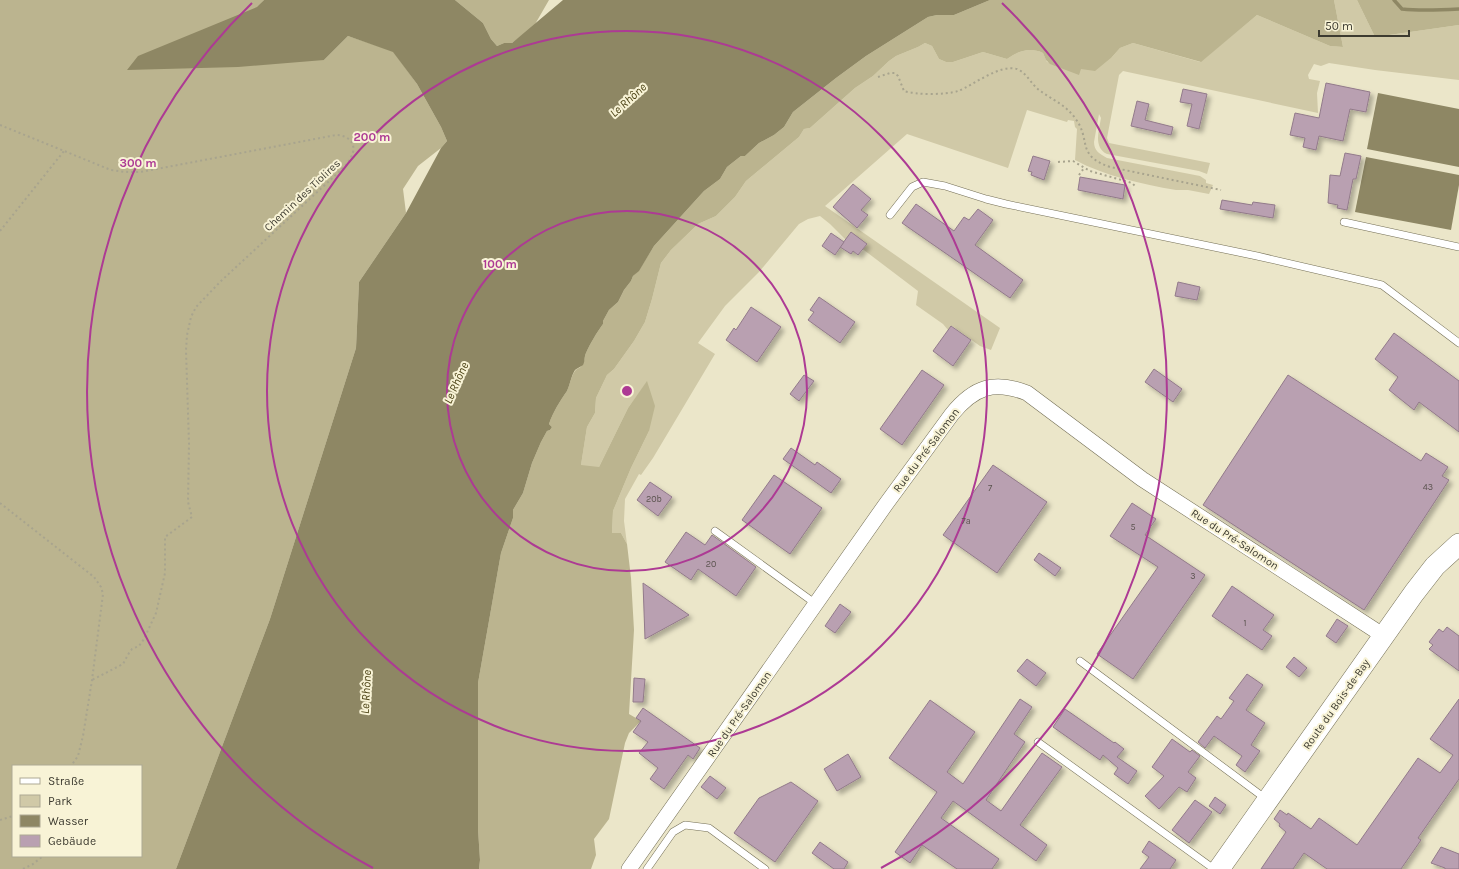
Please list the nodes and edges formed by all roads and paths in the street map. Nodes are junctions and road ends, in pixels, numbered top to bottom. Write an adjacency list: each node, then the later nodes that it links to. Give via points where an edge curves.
1 (878, 77): 8 (path, via 895,73 904,91 945,94 958,91 996,72 1017,69 1039,90 1076,118 1088,152 1095,161 1110,167)
2 (0, 125): 3 (path, Chemin des Tiolires)
3 (64, 151): 11 (path); 20 (path, Chemin des Tiolires, via 111,170 133,173 336,136 346,136 353,145 352,155 341,170 221,280 190,317 186,350 188,502 192,517 165,537 165,573 156,613 144,639 139,646 132,649 123,664)
4 (1058, 162): 5 (path, via 1073,162)
5 (1084, 168): 6 (path); 7 (path, via 1132,183)
6 (1079, 175)
7 (1136, 187)
8 (1221, 190)
9 (890, 215): 13 (lane, via 912,187 929,182 1006,204 1257,256 1382,285)
10 (1344, 222): 12 (lane)
11 (0, 231)
12 (1459, 247)
13 (1459, 343)
14 (0, 503): 20 (path, via 94,578 101,587 103,594)
15 (715, 531): 17 (lane)
16 (1459, 544): 18 (main road, Route du Bois-de-Bay, via 1436,566)
17 (816, 604): 18 (street, Rue du Pré-Salomon, via 959,405 981,390 1005,386 1027,393 1142,479); 28 (street, Rue du Pré-Salomon)
18 (1384, 636): 23 (main road, Route du Bois-de-Bay)
19 (1080, 661): 23 (lane)
20 (92, 680): 22 (path, via 81,748)
21 (1038, 742): 31 (lane)
22 (72, 765)
23 (1268, 801): 32 (main road, Route du Bois-de-Bay)
24 (12, 816): 25 (path)
25 (0, 820)
26 (42, 857): 27 (path)
27 (23, 869)
28 (629, 869)
29 (647, 869): 30 (lane, via 673,832 685,825 709,828)
30 (765, 869)
31 (1214, 869)
32 (1219, 869)

